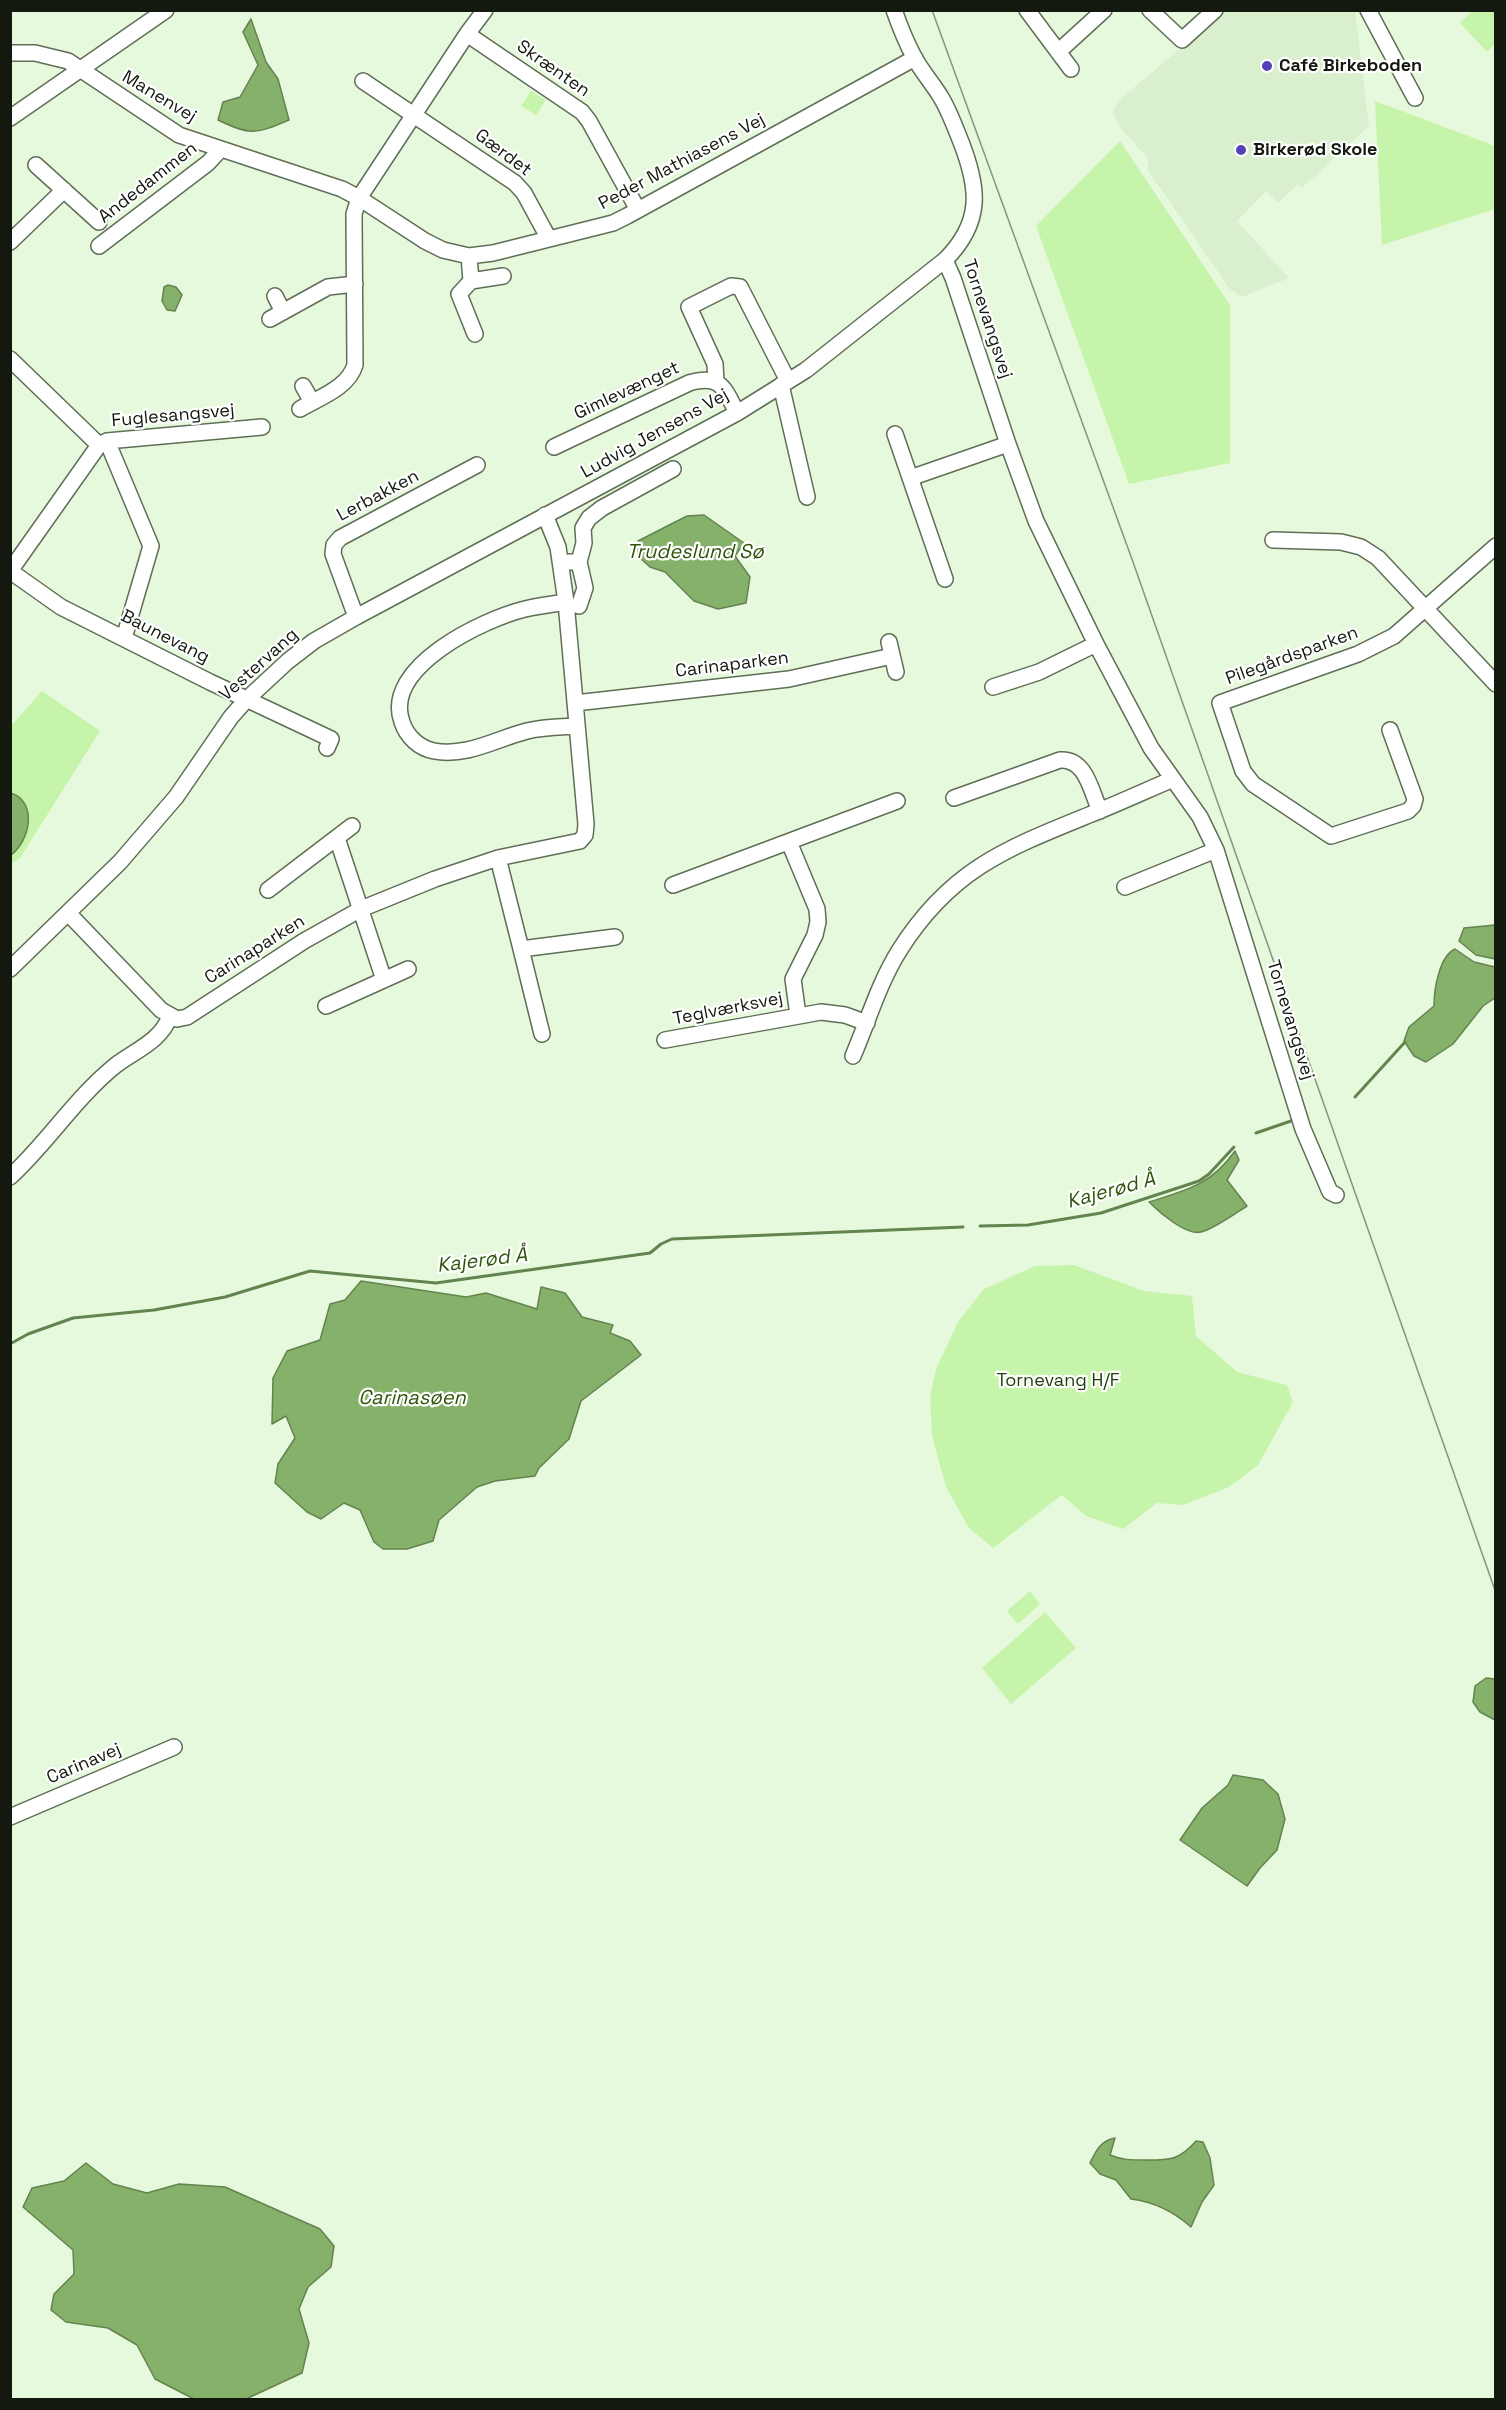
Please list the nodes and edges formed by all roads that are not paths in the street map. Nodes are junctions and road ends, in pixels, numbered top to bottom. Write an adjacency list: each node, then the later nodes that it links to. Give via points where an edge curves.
1 (166, 10): 9 (street)
2 (485, 10): 10 (street)
3 (894, 10): 13 (street, Tornevangsvej)
4 (1027, 10): 11 (street)
5 (1104, 10): 11 (street)
6 (1150, 10): 7 (street, via 1182,40)
7 (1215, 10)
8 (1368, 10): 17 (street)
9 (148, 16): 15 (street)
10 (467, 34): 18 (street); 24 (street, Skrænten, via 582,112)
11 (1058, 52): 14 (street)
12 (10, 53): 15 (street, Manenvej, via 35,53)
13 (915, 58): 24 (street, Peder Mathiasens Vej); 30 (street, Tornevangsvej, via 951,116 972,169 975,189 968,228)
14 (1071, 69)
15 (82, 70): 19 (street); 20 (street, Manenvej, via 160,125)
16 (363, 81): 18 (street, Gærdet)
17 (1415, 98)
18 (414, 114): 23 (street); 26 (street, Gærdet, via 515,183)
19 (10, 118)
20 (220, 150): 23 (street, Manenvej); 28 (street, Andedammen)
21 (36, 165): 22 (street)
22 (64, 190): 25 (street); 27 (street)
23 (359, 198): 29 (street, Peder Mathiasens Vej, via 424,241); 33 (street, via 354,214)
24 (638, 210): 26 (street, Peder Mathiasens Vej, via 613,223)
25 (99, 222)
26 (549, 239): 29 (street, Peder Mathiasens Vej)
27 (10, 242)
28 (99, 246)
29 (469, 256): 32 (street)
30 (945, 260): 38 (street, Ludvig Jensens Vej); 44 (street, Tornevangsvej)
31 (502, 276): 32 (street)
32 (471, 280): 35 (street, via 459,294)
33 (355, 284): 34 (street, via 328,287 277,315); 39 (street, via 352,375 306,405)
34 (275, 296)
35 (475, 334)
36 (10, 359): 43 (street)
37 (716, 382): 38 (street, Ludvig Jensens Vej, via 715,364 689,307 731,286 740,287); 40 (street, via 724,388); 45 (street, Gimlevænget, via 705,378 689,383)
38 (785, 383): 40 (street, Ludvig Jensens Vej); 49 (street, Ludvig Jensens Vej)
39 (303, 386)
40 (737, 413): 50 (street, Ludvig Jensens Vej)
41 (262, 427): 43 (street, Fuglesangsvej)
42 (895, 434): 48 (street)
43 (103, 443): 55 (street, Fuglesangsvej); 60 (street, via 150,546)
44 (1008, 444): 48 (street); 61 (street, Tornevangsvej, via 1036,521)
45 (554, 447)
46 (477, 465): 59 (street, Lerbakken, via 334,545 333,555)
47 (673, 470): 53 (street, Carinaparken, via 589,518 583,528)
48 (910, 478): 56 (street)
49 (807, 497)
50 (545, 515): 54 (street, Carinaparken); 59 (street, Vestervang)
51 (1273, 540): 58 (street, via 1341,542 1361,547 1378,558)
52 (1496, 546): 58 (street, Pilegårdsparken)
53 (579, 562): 54 (street); 57 (street, Carinaparken, via 585,588)
54 (560, 563): 57 (street, Carinaparken)
55 (10, 571): 60 (street, Baunevang, via 61,607)
56 (945, 579)
57 (572, 604): 66 (street, Carinaparken); 67 (street, via 524,609 445,645 410,677 400,698 400,717 405,732 418,744 432,751 450,752 478,748 528,730)
58 (1427, 609): 63 (street); 68 (street, Pilegårdsparken, via 1394,636 1358,654 1220,703 1243,771 1254,784 1331,836 1413,806)
59 (356, 617): 65 (street, Vestervang, via 314,641)
60 (124, 638): 65 (street, Baunevang)
61 (1096, 644): 64 (street, via 1039,672); 70 (street, Tornevangsvej, via 1151,748)
62 (896, 672): 66 (street, Carinaparken, via 890,649 789,679)
63 (1496, 684)
64 (993, 687)
65 (247, 699): 69 (street, Baunevang, via 331,739); 83 (street, Vestervang, via 176,796 120,862)
66 (575, 703): 67 (street, Carinaparken)
67 (577, 726): 78 (street, Carinaparken, via 585,835 573,843)
68 (1390, 730)
69 (327, 748)
70 (1173, 779): 73 (street); 77 (street, Tornevangsvej, via 1200,817)
71 (954, 798): 73 (street, via 1060,760 1070,760 1082,768)
72 (897, 801): 76 (street)
73 (1100, 811): 92 (street, via 1017,844 959,880 929,910 898,953)
74 (352, 826): 75 (street)
75 (337, 838): 81 (street); 82 (street)
76 (789, 842): 79 (street); 90 (street, Teglværksvej, via 817,909 818,922 793,979)
77 (1216, 850): 80 (street); 97 (street, Tornevangsvej, via 1303,1129 1330,1192)
78 (498, 858): 82 (street, Carinaparken); 85 (street)
79 (673, 885)
80 (1125, 887)
81 (268, 890)
82 (361, 909): 88 (street); 91 (street, Carinaparken, via 187,1017)
83 (68, 913): 86 (street, Vestervang); 91 (street)
84 (615, 937): 85 (street)
85 (521, 949): 93 (street)
86 (10, 969)
87 (408, 969): 88 (street)
88 (384, 980): 89 (street)
89 (326, 1006)
90 (798, 1015): 92 (street, Teglværksvej, via 832,1012); 94 (street, Teglværksvej)
91 (170, 1017): 96 (street, via 161,1035 94,1085)
92 (867, 1023): 95 (street)
93 (542, 1034)
94 (665, 1040)
95 (853, 1056)
96 (10, 1177)
97 (1336, 1195)
98 (174, 1747): 99 (street, Carinavej)
99 (10, 1816)

